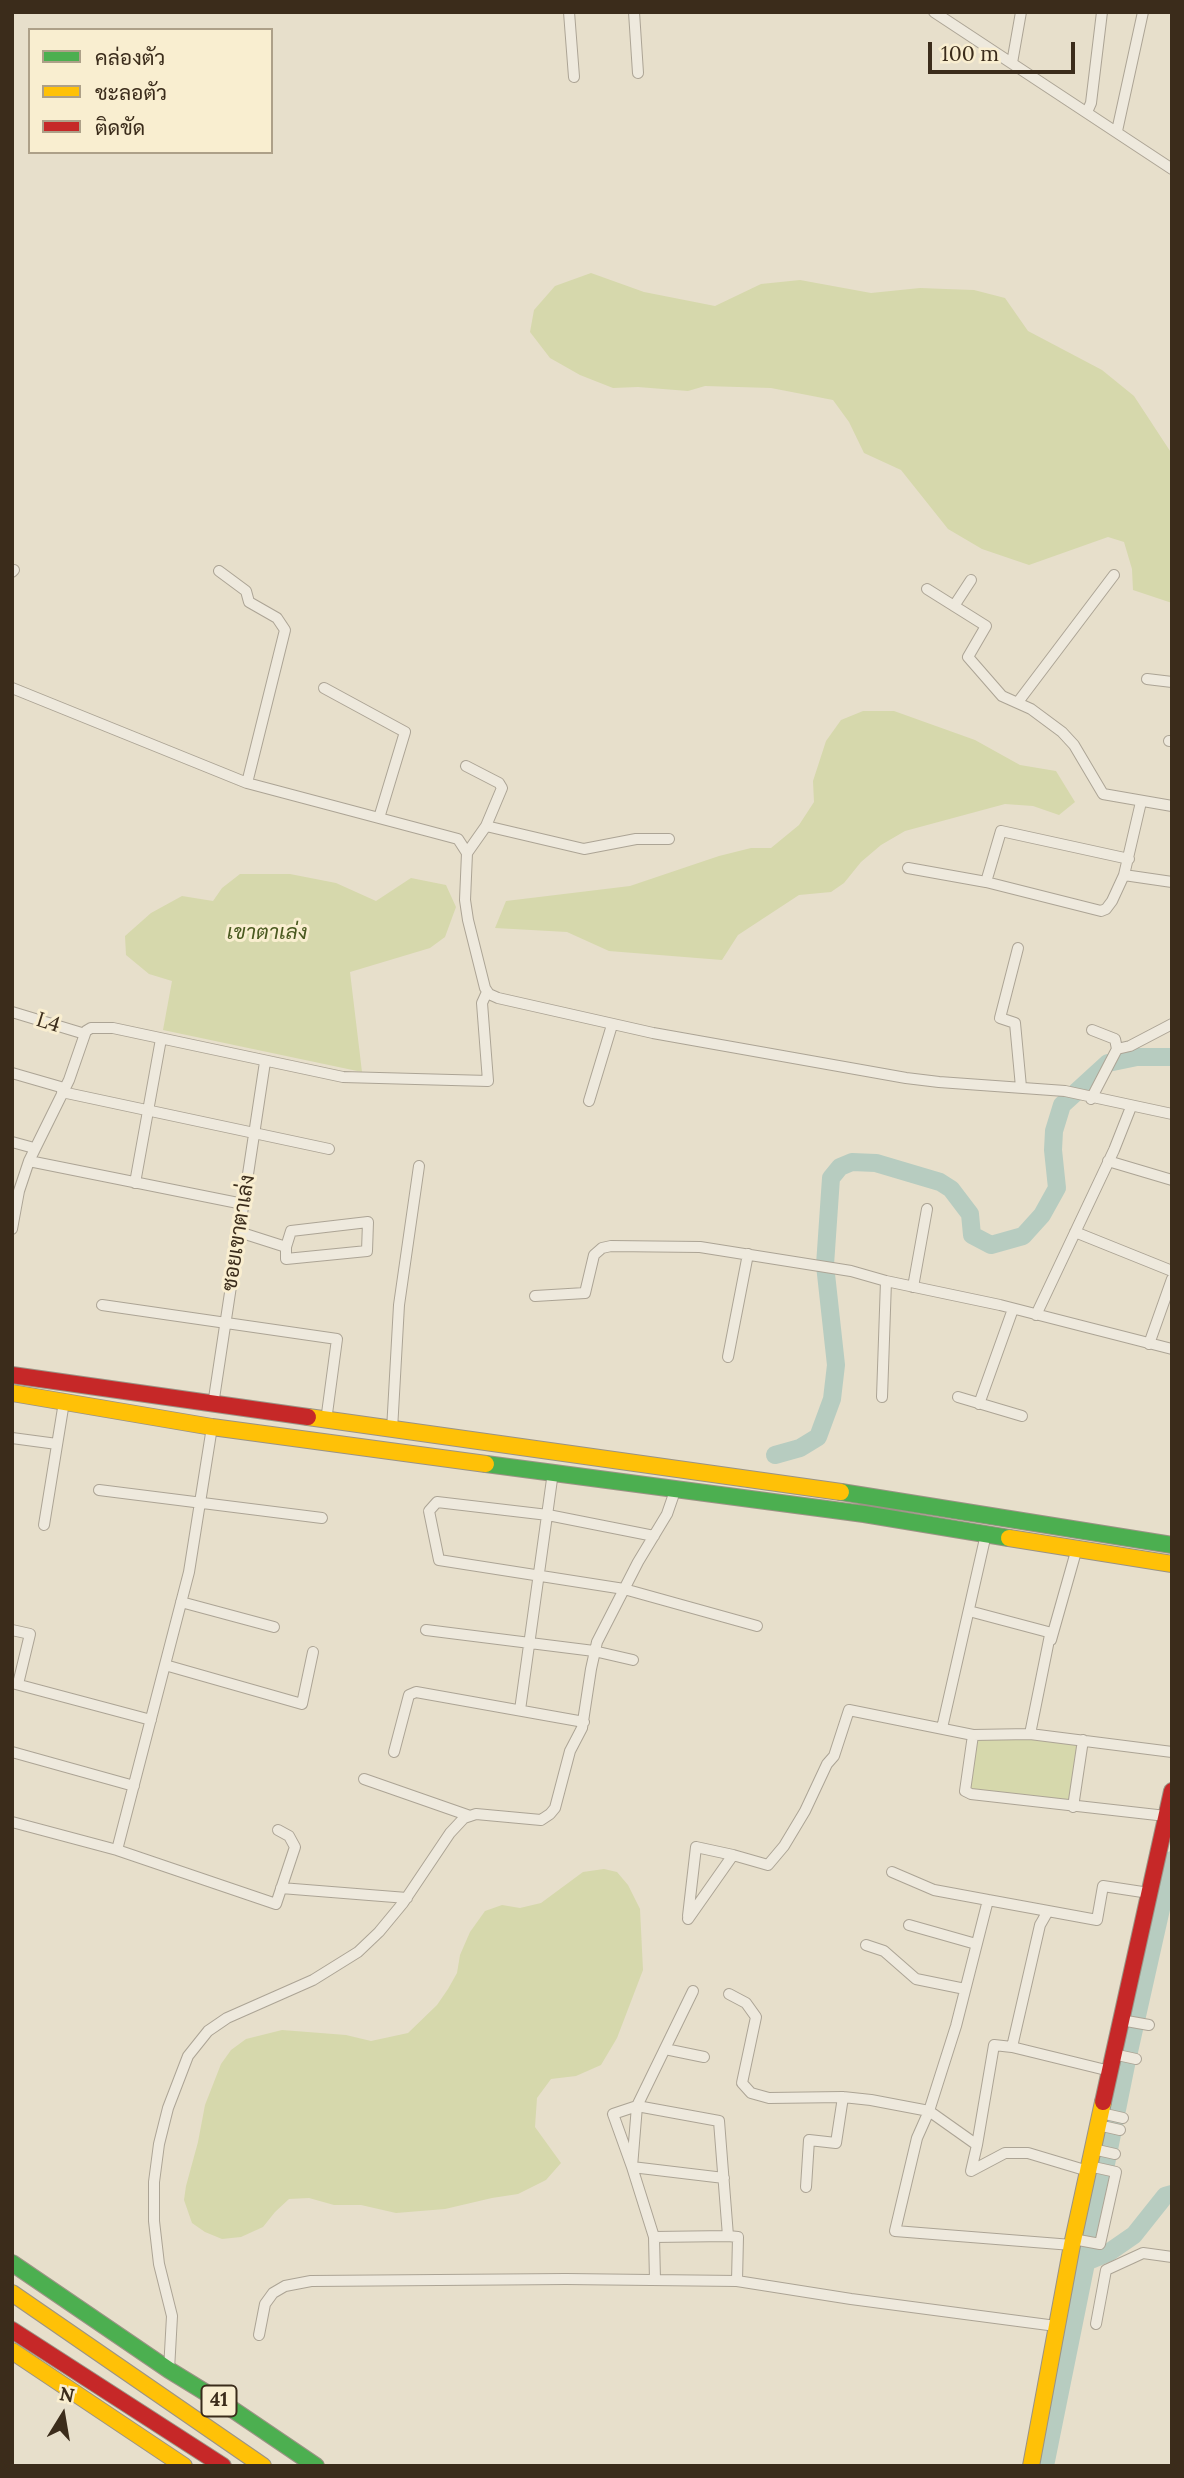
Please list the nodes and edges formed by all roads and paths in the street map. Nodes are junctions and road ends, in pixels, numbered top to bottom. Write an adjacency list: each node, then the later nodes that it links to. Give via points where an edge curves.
1 (569, 12): 9 (street)
2 (634, 12): 8 (street)
3 (934, 12): 7 (street)
4 (1021, 12): 7 (street)
5 (1102, 12): 10 (street)
6 (1143, 12): 11 (street)
7 (1012, 63): 10 (street)
8 (638, 73)
9 (574, 77)
10 (1087, 112): 11 (street)
11 (1117, 131): 12 (street)
12 (1172, 169)
13 (219, 571): 24 (street, via 246,591 249,602 277,618 285,630)
14 (1114, 575): 22 (street)
15 (971, 580): 17 (street)
16 (927, 589): 17 (street)
17 (954, 606): 22 (street, via 986,626 968,657 1002,695)
18 (1147, 680): 19 (street)
19 (1172, 682)
20 (12, 688): 24 (street)
21 (324, 688): 27 (street, via 405,732)
22 (1018, 702): 25 (street, via 1074,745 1103,794)
23 (466, 766): 28 (street, via 502,788)
24 (247, 783): 27 (street)
25 (1141, 802): 26 (street); 31 (street)
26 (1172, 806)
27 (379, 818): 30 (street, via 458,839)
28 (486, 826): 29 (street, via 584,849 636,839); 30 (street)
29 (669, 839)
30 (467, 853): 37 (street, via 465,900)
31 (1129, 859): 33 (street); 34 (street, via 1002,831)
32 (908, 868): 34 (street)
33 (1124, 875): 34 (street, via 1112,901 1101,911); 35 (street)
34 (986, 882)
35 (1172, 882)
36 (1018, 948): 47 (street, via 1000,1018 1015,1023)
37 (487, 992): 40 (street, via 510,1002); 45 (street, via 482,1003 488,1081 352,1078)
38 (12, 1012): 42 (street, L4)
39 (1172, 1024): 44 (street)
40 (612, 1025): 47 (street, via 906,1078); 50 (street)
41 (1092, 1030): 44 (street, via 1115,1039)
42 (85, 1034): 43 (street, via 105,1026); 48 (street)
43 (161, 1039): 45 (street); 52 (street)
44 (1115, 1052): 49 (street)
45 (264, 1062): 54 (street, ซอยเขาตาเล่ง)
46 (12, 1073): 48 (street)
47 (1021, 1087): 49 (street)
48 (63, 1090): 52 (street); 56 (street)
49 (1088, 1097): 51 (street)
50 (589, 1101)
51 (1131, 1107): 53 (street); 59 (street)
52 (148, 1110): 54 (street); 62 (street)
53 (1172, 1114)
54 (254, 1132): 57 (street); 63 (street, ซอยเขาตาเล่ง)
55 (12, 1142): 56 (street)
56 (34, 1148): 58 (street)
57 (329, 1149)
58 (29, 1161): 62 (street); 65 (street)
59 (1108, 1161): 61 (street); 66 (street)
60 (419, 1166): 92 (street, via 399,1305)
61 (1172, 1180)
62 (135, 1182): 63 (street)
63 (243, 1204): 67 (street, ซอยเขาตาเล่ง)
64 (927, 1209): 73 (street)
65 (13, 1224)
66 (1075, 1232): 70 (street); 77 (street)
67 (239, 1233): 68 (street); 78 (street, ซอยเขาตาเล่ง)
68 (286, 1247): 68 (street, via 286,1259 367,1251 368,1222 291,1231)
69 (748, 1254): 72 (street); 74 (street, via 700,1247 611,1246 594,1255 585,1293); 81 (street)
70 (1172, 1271)
71 (1172, 1279): 79 (street)
72 (887, 1281): 73 (street); 84 (street)
73 (913, 1287): 76 (street)
74 (535, 1296)
75 (102, 1305): 78 (street)
76 (1013, 1309): 77 (street); 87 (street)
77 (1036, 1315): 79 (street)
78 (225, 1323): 88 (street, ซอยเขาตาเล่ง); 90 (street, via 337,1339)
79 (1149, 1344): 80 (street)
80 (1172, 1349)
81 (728, 1357)
82 (12, 1375): 88 (main road)
83 (12, 1393): 86 (main road)
84 (882, 1397)
85 (958, 1397): 87 (street)
86 (64, 1402): 91 (main road); 94 (street)
87 (979, 1404): 89 (street)
88 (213, 1405): 90 (main road)
89 (1022, 1416)
90 (326, 1421): 92 (main road)
91 (212, 1427): 95 (main road); 98 (street)
92 (392, 1430): 104 (main road, via 845,1493)
93 (12, 1438): 94 (street)
94 (57, 1444): 101 (street)
95 (553, 1472): 96 (main road); 99 (street)
96 (676, 1488): 102 (main road); 103 (street)
97 (99, 1490): 98 (street)
98 (201, 1504): 100 (street); 109 (street)
99 (548, 1515): 103 (street); 107 (street); 107 (street, via 437,1502 429,1511 439,1560)
100 (322, 1518)
101 (44, 1525)
102 (986, 1534): 105 (main road); 110 (street)
103 (654, 1536): 108 (street)
104 (1172, 1545)
105 (1077, 1548): 106 (main road); 115 (street)
106 (1172, 1564)
107 (539, 1577): 108 (street); 116 (street)
108 (624, 1589): 111 (street); 117 (street)
109 (181, 1602): 112 (street); 120 (street)
110 (969, 1611): 115 (street, via 1048,1632); 125 (street)
111 (757, 1626)
112 (274, 1627)
113 (12, 1630): 121 (street, via 30,1634)
114 (426, 1630): 116 (street)
115 (1051, 1640): 126 (street)
116 (531, 1643): 117 (street); 122 (street)
117 (594, 1651): 119 (street); 124 (street)
118 (313, 1653): 120 (street, via 302,1704)
119 (633, 1660)
120 (165, 1665): 123 (street)
121 (15, 1684): 123 (street)
122 (520, 1710): 124 (street); 130 (street, via 416,1692 407,1702)
123 (150, 1720): 133 (street)
124 (584, 1722): 136 (street, via 550,1814 541,1819)
125 (942, 1728): 127 (street); 141 (street, via 849,1710 834,1756 784,1846 768,1865)
126 (1030, 1734): 127 (street); 128 (street)
127 (973, 1735): 135 (street, via 965,1791)
128 (1083, 1740): 131 (street); 135 (street)
129 (12, 1752): 133 (street)
130 (394, 1752)
131 (1172, 1752)
132 (365, 1779): 136 (street)
133 (134, 1786): 140 (street)
134 (1172, 1791): 137 (main road)
135 (1073, 1807): 137 (street)
136 (470, 1816): 145 (street, via 450,1833)
137 (1166, 1816): 144 (main road)
138 (12, 1822): 140 (street)
139 (278, 1830): 143 (street, via 289,1836 295,1847)
140 (117, 1850): 143 (street, via 276,1904)
141 (733, 1855): 141 (street, via 696,1847 688,1919 695,1909)
142 (892, 1872): 146 (street, via 934,1890)
143 (281, 1888): 145 (street)
144 (1149, 1893): 147 (street, via 1103,1886 1097,1920); 154 (main road)
145 (407, 1898): 191 (street, via 379,1932 341,1965 227,2018 208,2031 188,2056 167,2108 154,2182 153,2221 172,2316)
146 (988, 1900): 147 (street); 149 (street)
147 (1048, 1911): 156 (street, via 1040,1925)
148 (909, 1925): 149 (street)
149 (976, 1944): 151 (street)
150 (866, 1945): 151 (street, via 884,1951 916,1979)
151 (965, 1989): 164 (street)
152 (694, 1991): 157 (street)
153 (729, 1994): 162 (street, via 746,2003 756,2017 742,2083 747,2090 769,2098)
154 (1125, 2020): 155 (street); 158 (main road)
155 (1149, 2025)
156 (1012, 2048): 161 (street); 168 (street, via 994,2045)
157 (665, 2049): 159 (street); 163 (street)
158 (1113, 2054): 160 (street); 161 (main road)
159 (704, 2057)
160 (1136, 2059)
161 (1110, 2071): 166 (main road)
162 (843, 2097): 164 (street); 174 (street, via 836,2143 809,2140)
163 (637, 2106): 171 (street); 171 (street, via 612,2114); 173 (street, via 719,2121)
164 (929, 2111): 168 (street); 177 (street, via 917,2138 895,2231)
165 (1123, 2118): 166 (street)
166 (1100, 2119): 167 (street); 169 (main road)
167 (1120, 2130)
168 (977, 2145): 172 (street, via 971,2171 1005,2153 1028,2153)
169 (1093, 2149): 170 (street); 172 (main road)
170 (1115, 2154)
171 (632, 2167): 173 (street); 175 (street)
172 (1089, 2168): 177 (main road); 177 (street, via 1116,2172 1100,2244)
173 (724, 2178): 176 (street)
174 (806, 2187)
175 (654, 2236): 176 (street); 182 (street)
176 (728, 2236): 183 (street, via 738,2237)
177 (1073, 2241): 186 (main road)
178 (1172, 2257): 185 (street, via 1143,2253 1106,2270)
179 (12, 2263): 189 (main road, 41)
180 (12, 2271): 189 (main road, 41)
181 (12, 2277): 194 (main road, via 245,2432)
182 (655, 2280): 183 (street); 188 (street, via 311,2281 273,2293 265,2304)
183 (737, 2281): 186 (street)
184 (12, 2293): 192 (main road)
185 (1096, 2323)
186 (1056, 2326): 200 (main road)
187 (12, 2330): 197 (main road)
188 (259, 2334)
189 (121, 2338): 191 (main road, 41)
190 (13, 2352): 193 (main road); 196 (main road)
191 (169, 2370): 194 (main road, 41)
192 (216, 2433): 198 (main road); 199 (main road)
193 (163, 2460): 195 (main road)
194 (313, 2464)
195 (184, 2466)
196 (205, 2466)
197 (223, 2466)
198 (263, 2466)
199 (274, 2466)
200 (1031, 2466)

